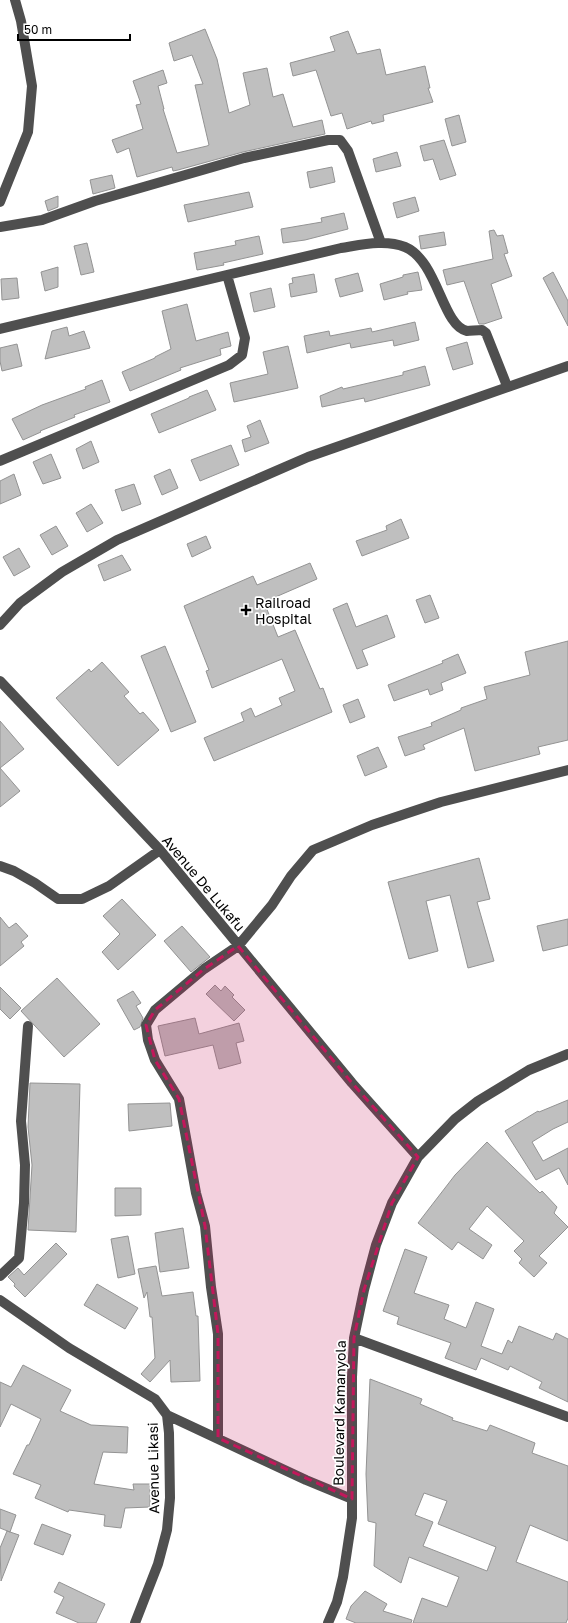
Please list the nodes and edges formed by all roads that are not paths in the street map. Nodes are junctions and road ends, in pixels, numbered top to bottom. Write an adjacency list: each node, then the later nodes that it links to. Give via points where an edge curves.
1 (15, 0): 2 (street, via 22,21 32,86 28,132)
2 (0, 202)
3 (0, 227): 4 (street, via 42,220 95,201 244,158 328,140 340,140 348,150)
4 (381, 243): 5 (street, via 341,248); 8 (street, via 404,246 419,255 429,270 453,322 466,331 482,330 486,333)
5 (227, 275): 6 (street); 9 (street, via 245,338 242,355 229,365)
6 (0, 329)
7 (568, 366): 8 (street)
8 (507, 386): 10 (street, via 308,457 117,540 62,572 20,603)
9 (0, 461)
10 (0, 625)
11 (0, 681): 13 (street, Avenue De Lukafu)
12 (568, 770): 15 (street, via 441,802 372,825 313,850)
13 (160, 850): 14 (street, via 109,886 82,900 58,899 35,883); 15 (street, Avenue De Lukafu)
14 (0, 866)
15 (238, 946): 18 (street, Avenue De Lukafu, via 352,1083); 24 (street, via 204,969 155,1010 146,1025 155,1060 179,1099 196,1193 205,1226 218,1334)
16 (28, 1026): 19 (street, via 22,1121 24,1203 18,1258)
17 (568, 1054): 18 (street, Boulevard Kamanyola, via 529,1070 478,1101 455,1119)
18 (418, 1157): 21 (street, Boulevard Kamanyola, via 392,1203 376,1245)
19 (0, 1276)
20 (0, 1300): 22 (street, Avenue Likasi, via 69,1348 155,1399)
21 (354, 1338): 23 (street); 25 (street, Boulevard Kamanyola)
22 (167, 1416): 24 (street); 26 (street, Avenue Likasi, via 170,1498 167,1530 158,1564)
23 (568, 1417)
24 (218, 1438): 25 (street, via 306,1480)
25 (352, 1498): 27 (street, Boulevard Kamanyola, via 343,1577 337,1602)
26 (135, 1623)
27 (328, 1623)

